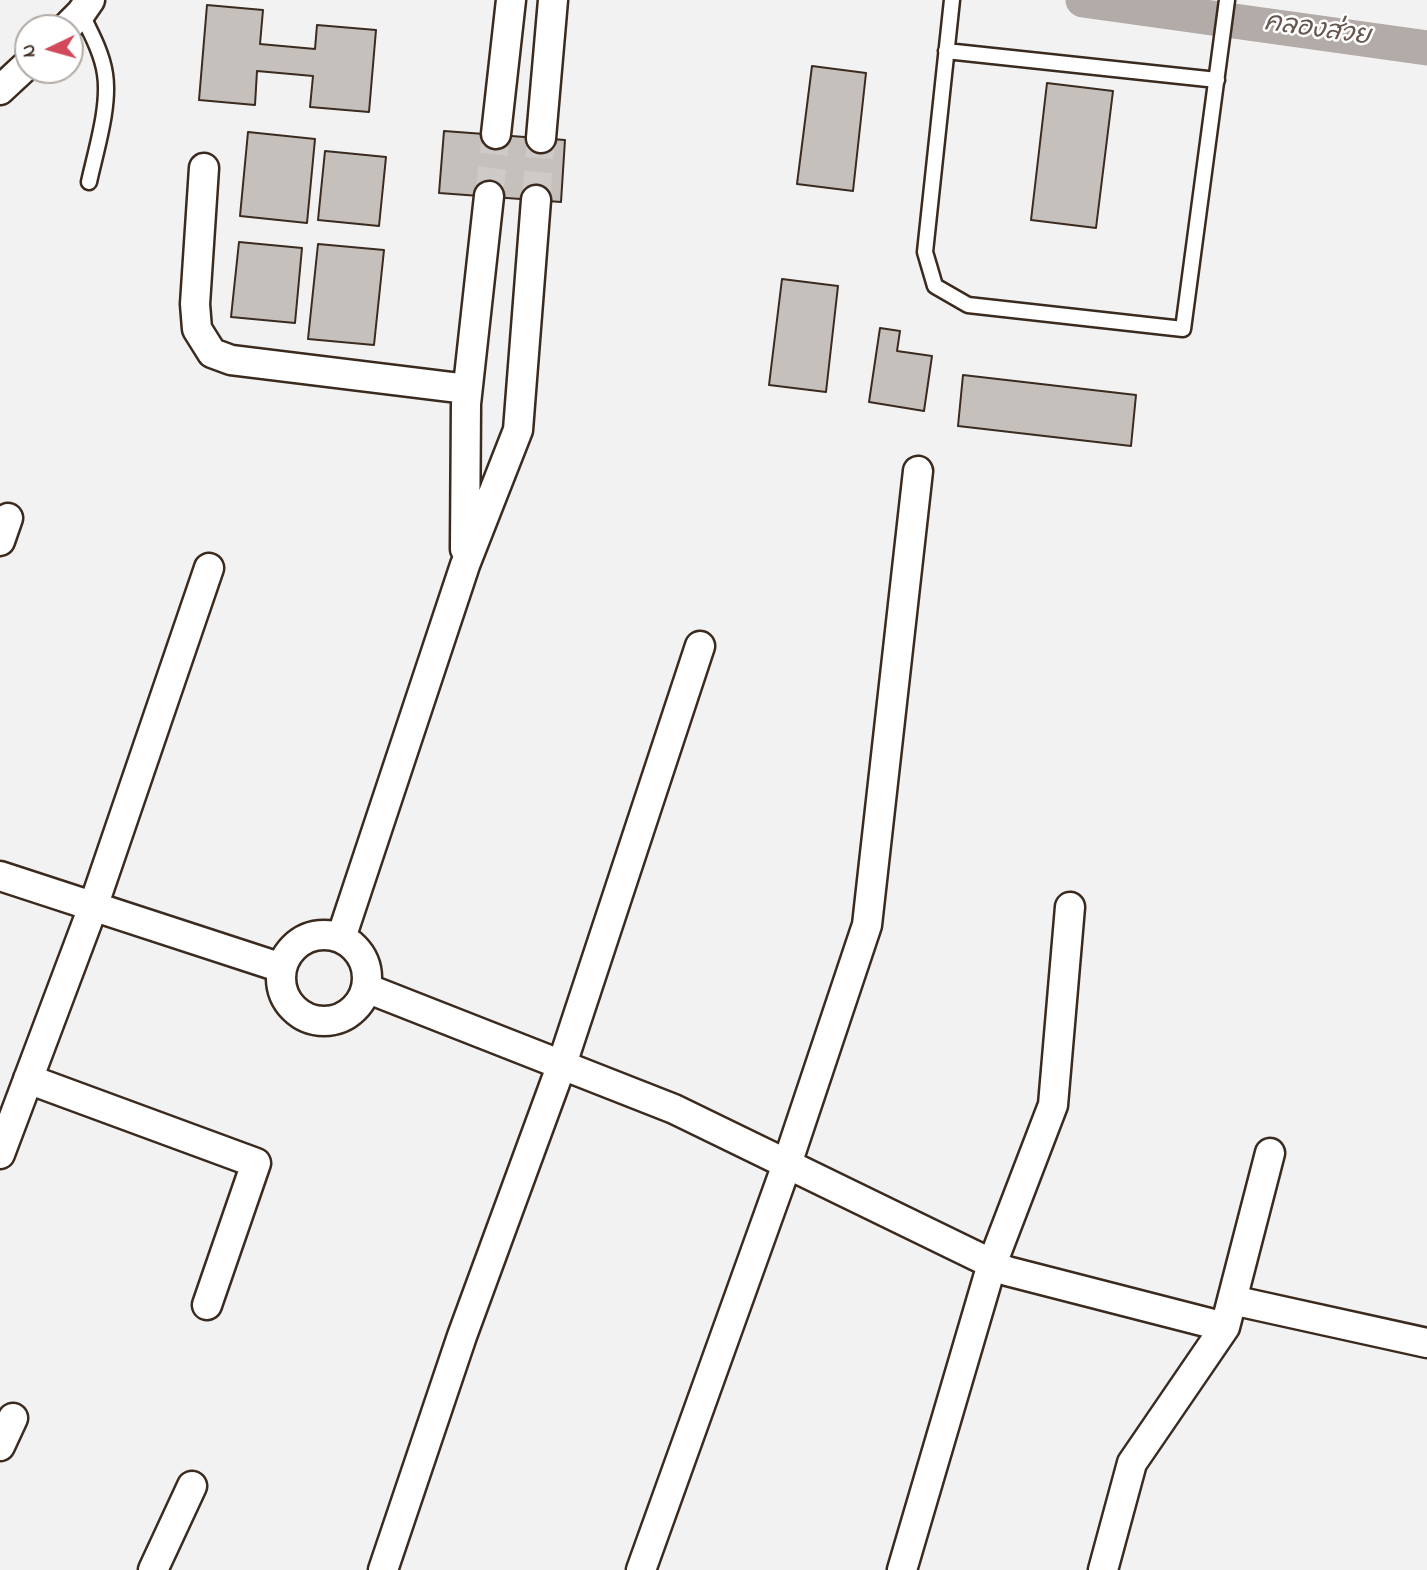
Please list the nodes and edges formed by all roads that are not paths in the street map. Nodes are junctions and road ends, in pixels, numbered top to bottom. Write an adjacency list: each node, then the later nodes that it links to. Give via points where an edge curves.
1 (511, 0): 10 (street)
2 (553, 0): 11 (street)
3 (952, 0): 6 (lane)
4 (1227, 2): 7 (lane)
5 (84, 23): 13 (lane, via 106,74 105,104)
6 (946, 51): 7 (lane); 7 (lane, via 925,252 936,286 968,305 1183,329)
7 (1218, 75)
8 (14, 77): 9 (street)
9 (0, 90)
10 (496, 134)
11 (541, 138)
12 (204, 168): 16 (street, via 195,304 197,329 212,353 231,360)
13 (89, 182)
14 (489, 197): 16 (street)
15 (536, 200): 18 (street, via 518,430)
16 (467, 389): 18 (street)
17 (918, 471): 31 (street, via 867,925)
18 (465, 565): 24 (street)
19 (209, 568): 22 (street)
20 (700, 646): 27 (street)
21 (0, 876): 22 (street)
22 (93, 906): 25 (street); 28 (street)
23 (1070, 907): 32 (street, via 1053,1105)
24 (341, 938): 25 (street, via 326,935 298,944); 26 (street, via 363,959)
25 (282, 968): 26 (street, via 286,998 307,1018 337,1020 360,1002)
26 (366, 988): 27 (street)
27 (562, 1064): 31 (street, via 674,1108); 40 (street, via 462,1336)
28 (28, 1079): 30 (street); 33 (street, via 256,1163)
29 (1270, 1153): 34 (street)
30 (0, 1154)
31 (787, 1164): 32 (street); 41 (street)
32 (992, 1264): 34 (street, via 1007,1271); 42 (street)
33 (207, 1305)
34 (1229, 1313): 35 (street); 43 (street, via 1132,1464)
35 (1427, 1343)
36 (13, 1418): 37 (street)
37 (0, 1446)
38 (192, 1486): 39 (street)
39 (153, 1570)
40 (383, 1570)
41 (641, 1570)
42 (902, 1570)
43 (1103, 1570)

